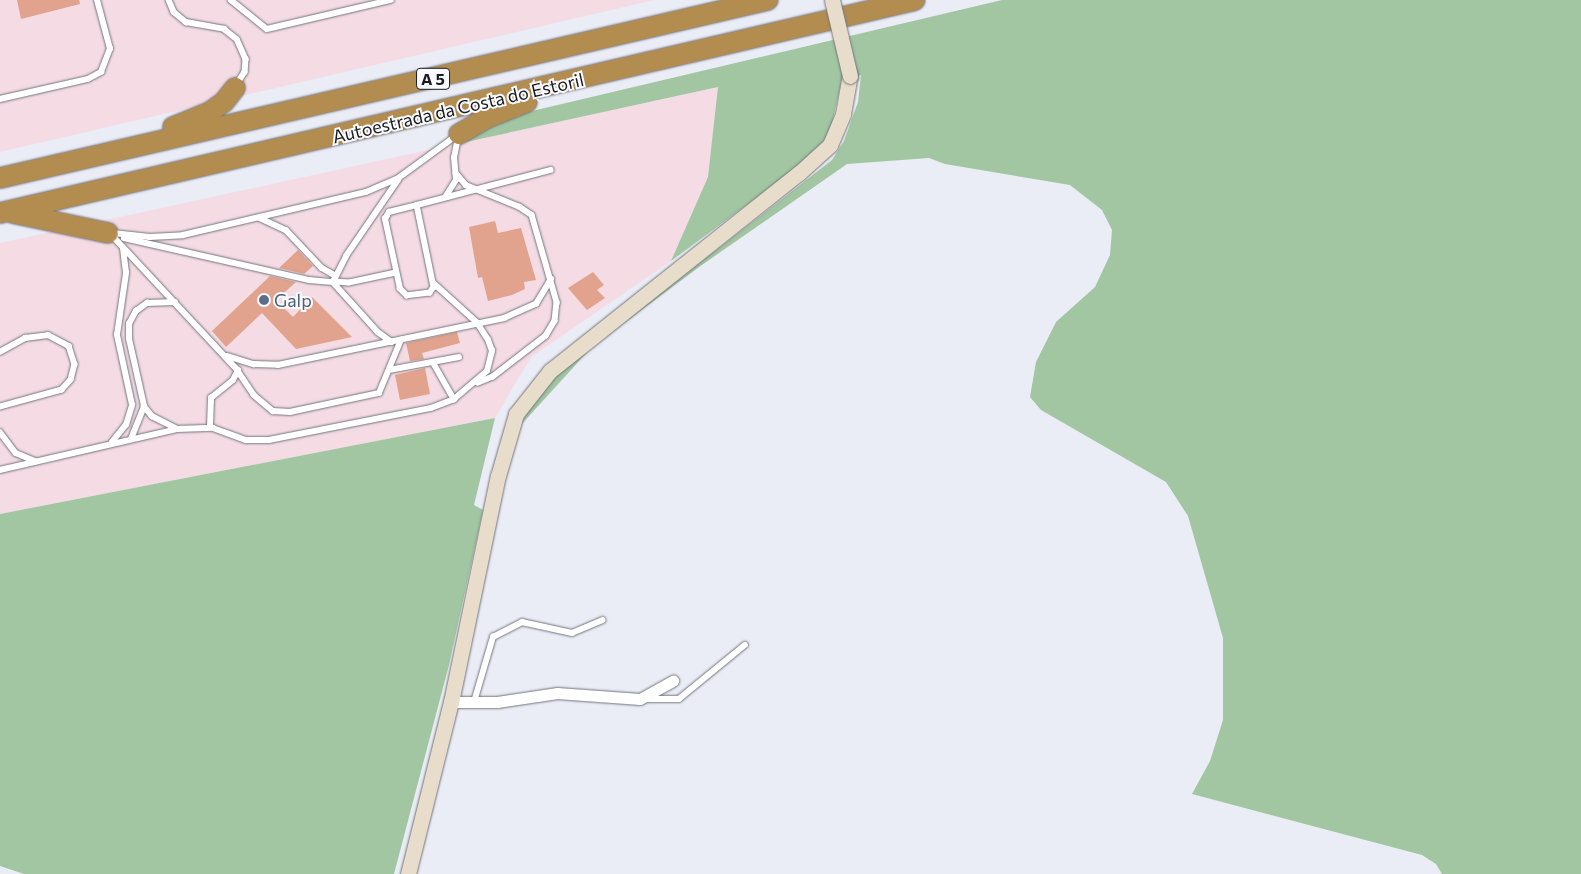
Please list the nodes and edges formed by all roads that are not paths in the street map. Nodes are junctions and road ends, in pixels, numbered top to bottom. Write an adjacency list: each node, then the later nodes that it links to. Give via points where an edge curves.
1 (97, 0): 10 (lane, via 110,49 101,72)
2 (169, 0): 9 (lane, via 174,12 186,22 224,29 238,39 246,60 245,72)
3 (391, 0): 7 (lane, via 267,29)
4 (768, 0): 12 (highway, Autoestrada da Costa do Estoril / A 5)
5 (832, 0): 52 (street, bridge, via 850,76 843,114 830,145 550,371 516,414 498,476)
6 (915, 0): 8 (highway, Autoestrada da Costa do Estoril / A 5)
7 (234, 1)
8 (592, 77): 11 (highway, via 495,115); 20 (highway, Autoestrada da Costa do Estoril / A 5)
9 (235, 88): 12 (highway, via 224,102 200,116)
10 (0, 99)
11 (459, 134): 14 (lane, via 454,154); 15 (lane)
12 (96, 154): 16 (highway, Autoestrada da Costa do Estoril / A 5)
13 (550, 170): 17 (lane)
14 (456, 173): 17 (lane, via 463,183); 18 (lane, via 455,185)
15 (401, 176): 21 (lane, via 366,192); 24 (lane, via 381,201)
16 (0, 178)
17 (477, 190): 18 (lane); 25 (lane, via 532,215)
18 (444, 197): 19 (lane)
19 (417, 205): 23 (lane, via 395,210 386,216); 26 (lane)
20 (3, 213): 22 (highway)
21 (258, 218): 22 (lane, via 175,236); 24 (lane, via 286,230)
22 (108, 232): 24 (lane, via 157,247 315,281); 27 (lane); 45 (lane, via 121,243 126,258 117,335 132,405 126,425)
23 (396, 273): 24 (lane, via 348,283); 26 (lane, via 401,292 406,296 430,293)
24 (335, 279): 30 (lane, via 378,332)
25 (551, 279): 28 (lane, via 531,308); 37 (lane, via 557,305 551,330 493,377)
26 (434, 284): 28 (lane)
27 (176, 302): 32 (lane); 39 (lane, via 147,303 136,311 130,324 128,339)
28 (476, 323): 29 (lane); 37 (lane, via 488,340 492,357 487,372)
29 (401, 340): 30 (lane); 36 (lane)
30 (392, 342): 32 (lane, via 272,366 239,361)
31 (0, 352): 40 (lane, via 26,338 48,335 68,346 75,364 71,380 62,390)
32 (223, 354): 35 (lane)
33 (459, 357): 34 (lane)
34 (433, 362): 36 (lane); 38 (lane)
35 (238, 370): 36 (lane, via 259,400 273,411 282,413 379,393); 41 (lane, via 233,380 211,398)
36 (389, 370)
37 (476, 384): 38 (lane)
38 (454, 399): 41 (lane, via 430,408 269,440 246,440)
39 (144, 406): 42 (lane, via 152,416); 44 (lane)
40 (0, 407)
41 (210, 427): 42 (lane)
42 (177, 429): 44 (lane)
43 (0, 434): 46 (lane, via 16,453)
44 (131, 439): 45 (lane)
45 (110, 444): 46 (lane)
46 (37, 461): 47 (lane)
47 (0, 470)
48 (602, 620): 53 (lane, via 572,633 522,622 493,637)
49 (745, 645): 51 (lane, via 679,699)
50 (673, 681): 51 (street)
51 (640, 699): 53 (street, via 557,693)
52 (451, 702): 53 (street); 54 (street)
53 (474, 702)
54 (408, 874)

